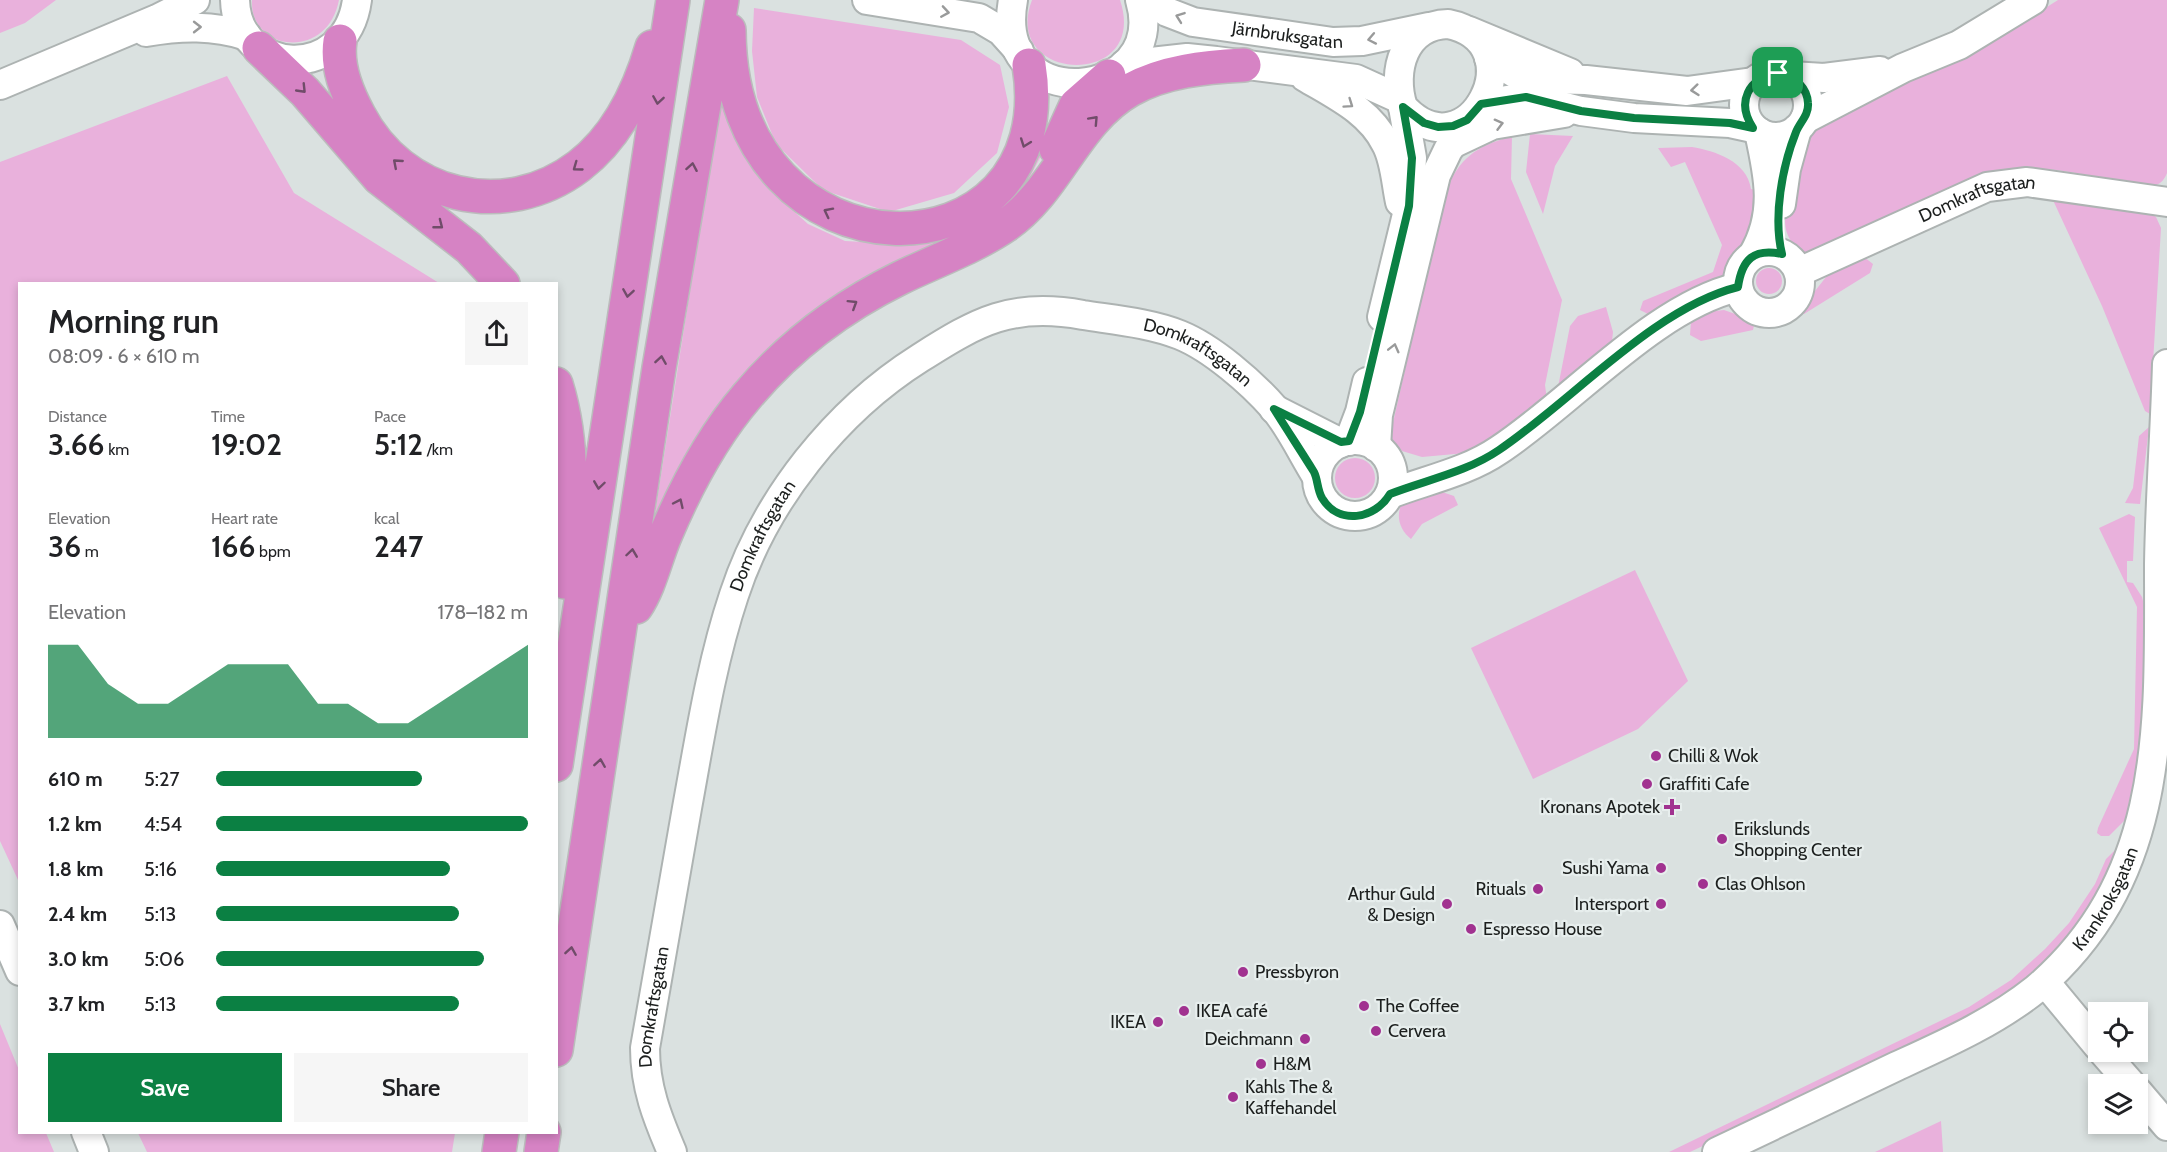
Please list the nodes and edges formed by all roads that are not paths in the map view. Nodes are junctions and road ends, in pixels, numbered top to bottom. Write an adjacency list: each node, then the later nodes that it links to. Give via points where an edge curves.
1 (195, 0): 16 (street)
2 (235, 0): 15 (street, via 237,17)
3 (378, 0): 12 (street)
4 (673, 0): 12 (highway, one-way to 12, via 658,21 643,75 631,101 600,146 558,180 507,196 480,196 436,186 405,170 384,152 354,107 338,60); 48 (highway, one-way to 48)
5 (722, 0): 47 (highway, one-way to 5, via 686,199)
6 (731, 0): 17 (highway, one-way to 6, via 1034,109 1029,136 1019,160 997,188 961,214 935,224 909,229 855,224 807,201 768,162 753,139 734,87 730,60)
7 (867, 0): 17 (street, one-way to 17, via 979,18 1001,31)
8 (1013, 0): 17 (street, via 1013,36)
9 (1140, 0): 21 (street, via 1141,34 1135,49)
10 (1150, 0): 13 (street, Järnbruksgatan, one-way to 10, via 1362,41 1333,42 1193,22)
11 (2033, 0): 20 (street, via 1959,45)
12 (350, 19): 15 (street, via 327,52 296,60 278,58)
13 (1430, 27): 14 (street, via 1448,24); 27 (street, via 1415,36 1401,57)
14 (1465, 29): 18 (street, via 1481,42); 24 (street)
15 (253, 42): 16 (street, one-way to 15, via 132,35 188,27 217,27); 38 (highway, one-way to 38, via 305,92 379,178 469,248)
16 (78, 51): 26 (street)
17 (1024, 58): 21 (street, Järnbruksgatan, via 1053,80 1070,84 1091,83)
18 (1489, 58): 24 (street, via 1504,69 1529,77); 28 (street, via 1490,87)
19 (1244, 65): 21 (street, Järnbruksgatan, via 1187,58); 22 (street, Järnbruksgatan); 35 (highway, one-way to 19, via 1028,208 1086,129 1106,107 1130,90 1185,71)
20 (1903, 68): 23 (street, via 1847,77); 30 (street)
21 (1116, 70): 35 (highway, via 1076,105 1054,154 1022,202)
22 (1300, 74): 27 (street, Järnbruksgatan, via 1356,79); 34 (street, one-way to 34, via 1346,102 1376,128 1387,145)
23 (1791, 76): 25 (street, via 1765,75); 30 (street, via 1803,87 1808,103)
24 (1586, 80): 25 (street, one-way to 24, via 1687,91)
25 (1754, 82): 31 (street, via 1744,105 1746,117)
26 (0, 85)
27 (1401, 103): 28 (street, via 1424,123 1438,127 1467,120); 34 (street, via 1412,158 1409,206)
28 (1478, 108): 29 (street, via 1505,98 1526,97); 32 (street)
29 (1581, 111): 31 (street, via 1730,123); 32 (street, one-way to 29, via 1458,140 1492,125)
30 (1801, 124): 31 (street, via 1779,136); 37 (street, via 1786,169 1779,219)
31 (1756, 130): 36 (street, via 1771,196 1765,231)
32 (1442, 162): 43 (street, one-way to 32, via 1378,415)
33 (2167, 202): 37 (street, Domkraftsgatan, via 2027,182 1987,188)
34 (1404, 219): 43 (street, via 1360,412)
35 (977, 240): 47 (highway, one-way to 35, via 644,595 673,516 698,466 729,419 765,376 806,338 851,305)
36 (1753, 255): 37 (street, via 1767,251); 39 (street, via 1741,269)
37 (1791, 263): 39 (street, via 1800,285 1797,297 1777,312 1764,313 1752,308)
38 (500, 282)
39 (1738, 287): 44 (street, via 1721,291 1652,329 1540,421 1478,464)
40 (2167, 364): 52 (street, Krankroksgatan, via 2154,783 2134,857 2114,898 2085,940)
41 (558, 394): 48 (highway, via 568,441 569,488 560,643)
42 (1274, 409): 43 (street, Domkraftsgatan); 45 (street, Domkraftsgatan); 65 (street, Domkraftsgatan, via 1208,351 1180,335 1054,309 1017,311 984,321 907,366 868,397 803,466 748,560 734,594 712,674 645,1048 652,1107)
43 (1362, 445): 44 (street, Domkraftsgatan); 45 (street, via 1326,454); 46 (street, via 1393,473)
44 (1438, 476): 46 (street)
45 (1317, 477): 46 (street, via 1322,499 1346,516 1371,513)
46 (1390, 494)
47 (620, 631): 54 (highway, one-way to 47)
48 (572, 670): 49 (highway)
49 (558, 753)
50 (0, 925): 51 (street)
51 (18, 966)
52 (2045, 982): 53 (street); 66 (street, Krankroksgatan, via 1998,1015 1945,1044)
53 (2088, 1034)
54 (558, 1037)
55 (2112, 1062): 56 (street)
56 (2122, 1074)
57 (2148, 1104): 58 (street)
58 (2167, 1126)
59 (87, 1134): 62 (street)
60 (502, 1134): 63 (highway)
61 (544, 1134): 64 (highway)
62 (94, 1152)
63 (499, 1152)
64 (541, 1152)
65 (672, 1152)
66 (1717, 1152)

